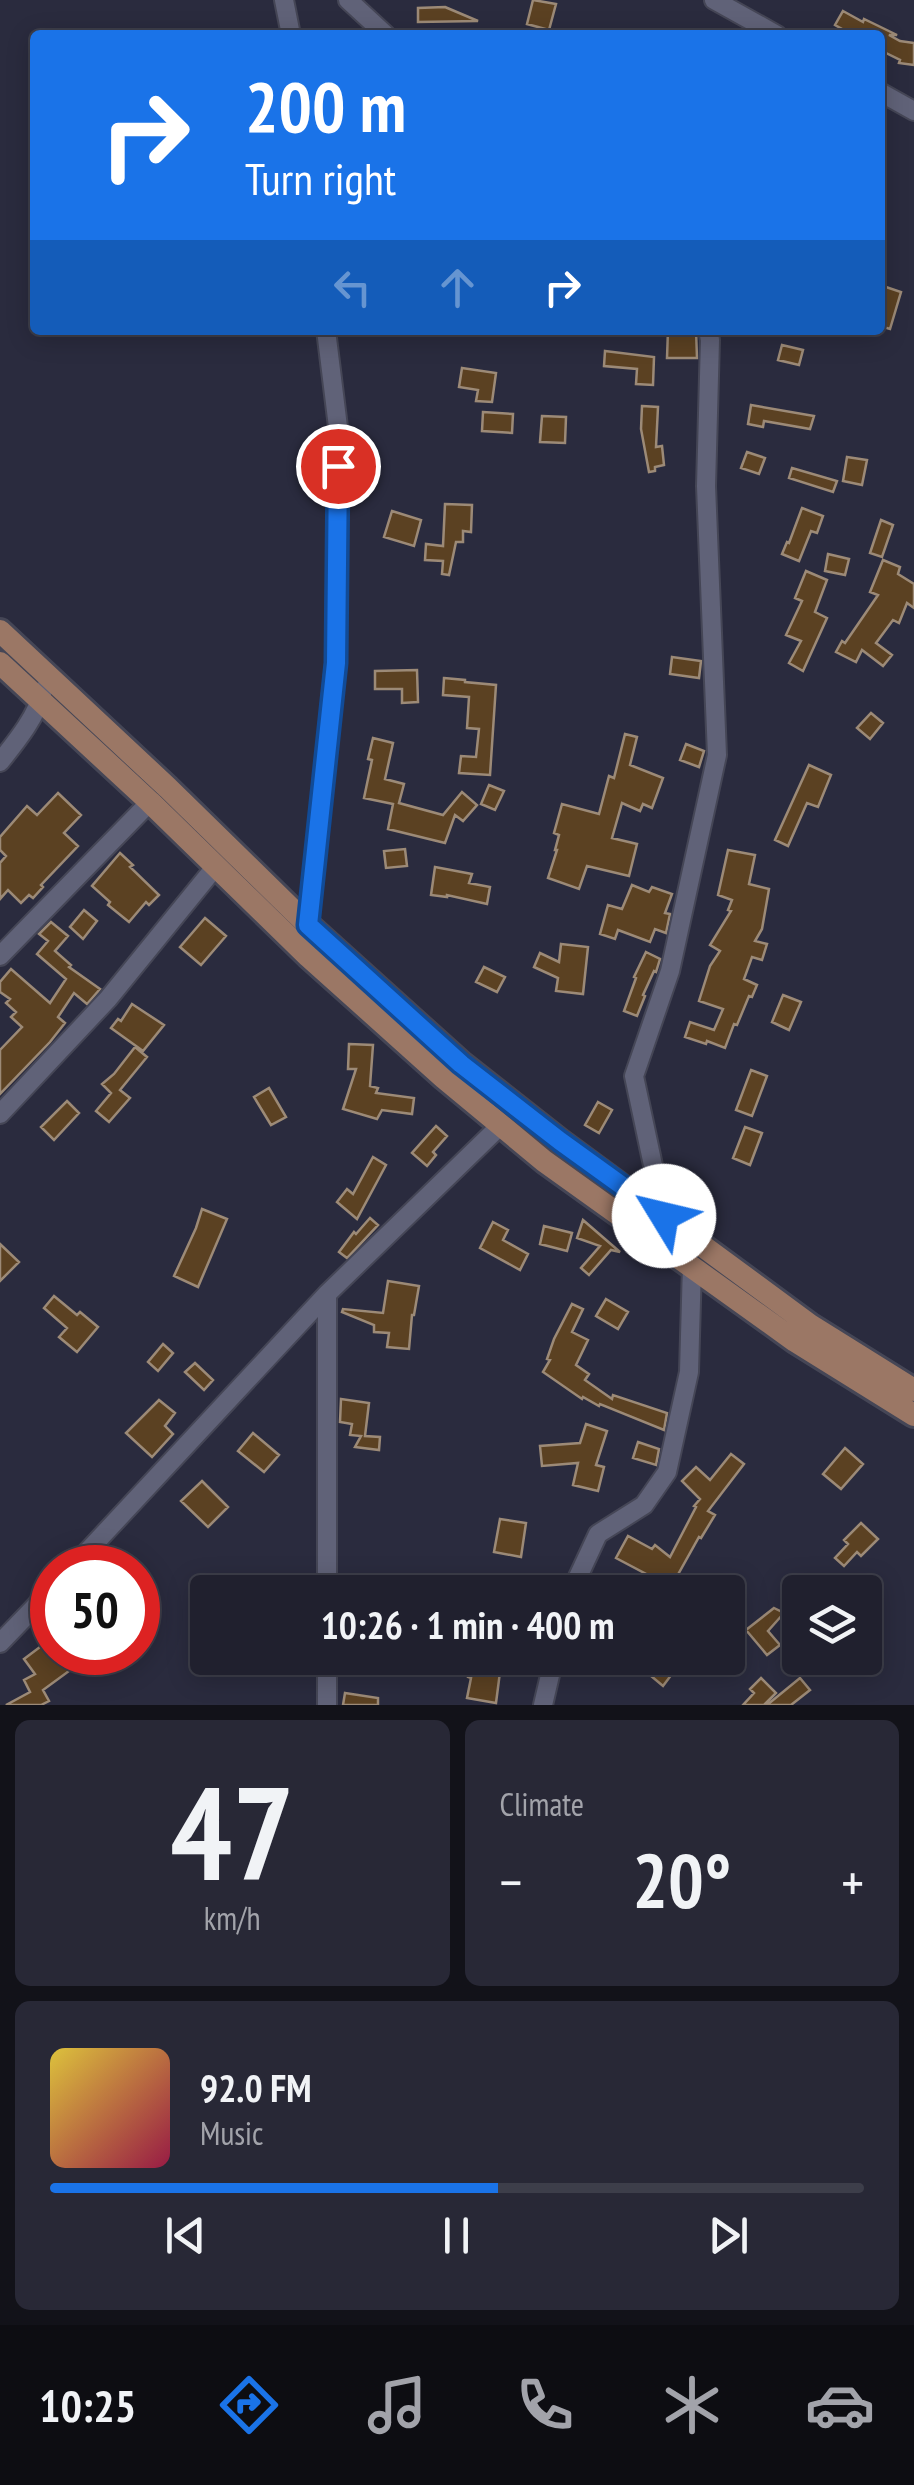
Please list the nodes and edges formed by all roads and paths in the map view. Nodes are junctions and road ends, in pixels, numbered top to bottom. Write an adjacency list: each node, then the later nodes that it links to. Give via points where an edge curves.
1 (284, 0): 4 (street)
2 (348, 0): 5 (street)
3 (714, 0): 6 (street)
4 (290, 30)
5 (381, 30)
6 (768, 30)
7 (885, 95): 8 (street)
8 (914, 111)
9 (327, 335): 18 (street, via 338,427 336,663)
10 (709, 335): 22 (street, via 706,486 718,755 670,971 634,1076)
11 (0, 632): 13 (main road)
12 (0, 662): 14 (main road)
13 (46, 673): 14 (street); 18 (main road)
14 (41, 700): 15 (street); 16 (main road)
15 (0, 762)
16 (150, 802): 17 (main road); 19 (street)
17 (216, 866): 20 (street, via 108,1000); 21 (main road)
18 (308, 925): 22 (main road, via 461,1064)
19 (0, 956)
20 (0, 1114)
21 (501, 1125): 23 (main road); 24 (street)
22 (664, 1216): 25 (main road, via 810,1325)
23 (692, 1265): 26 (main road, via 795,1341); 29 (street, via 689,1372 667,1472 644,1504 598,1534)
24 (326, 1294): 27 (street); 28 (street)
25 (914, 1390)
26 (914, 1415)
27 (93, 1545)
28 (327, 1575)
29 (578, 1575)
30 (30, 1611): 31 (street)
31 (0, 1642)
32 (327, 1675): 34 (street)
33 (550, 1675): 35 (street)
34 (327, 1705)
35 (543, 1705)

